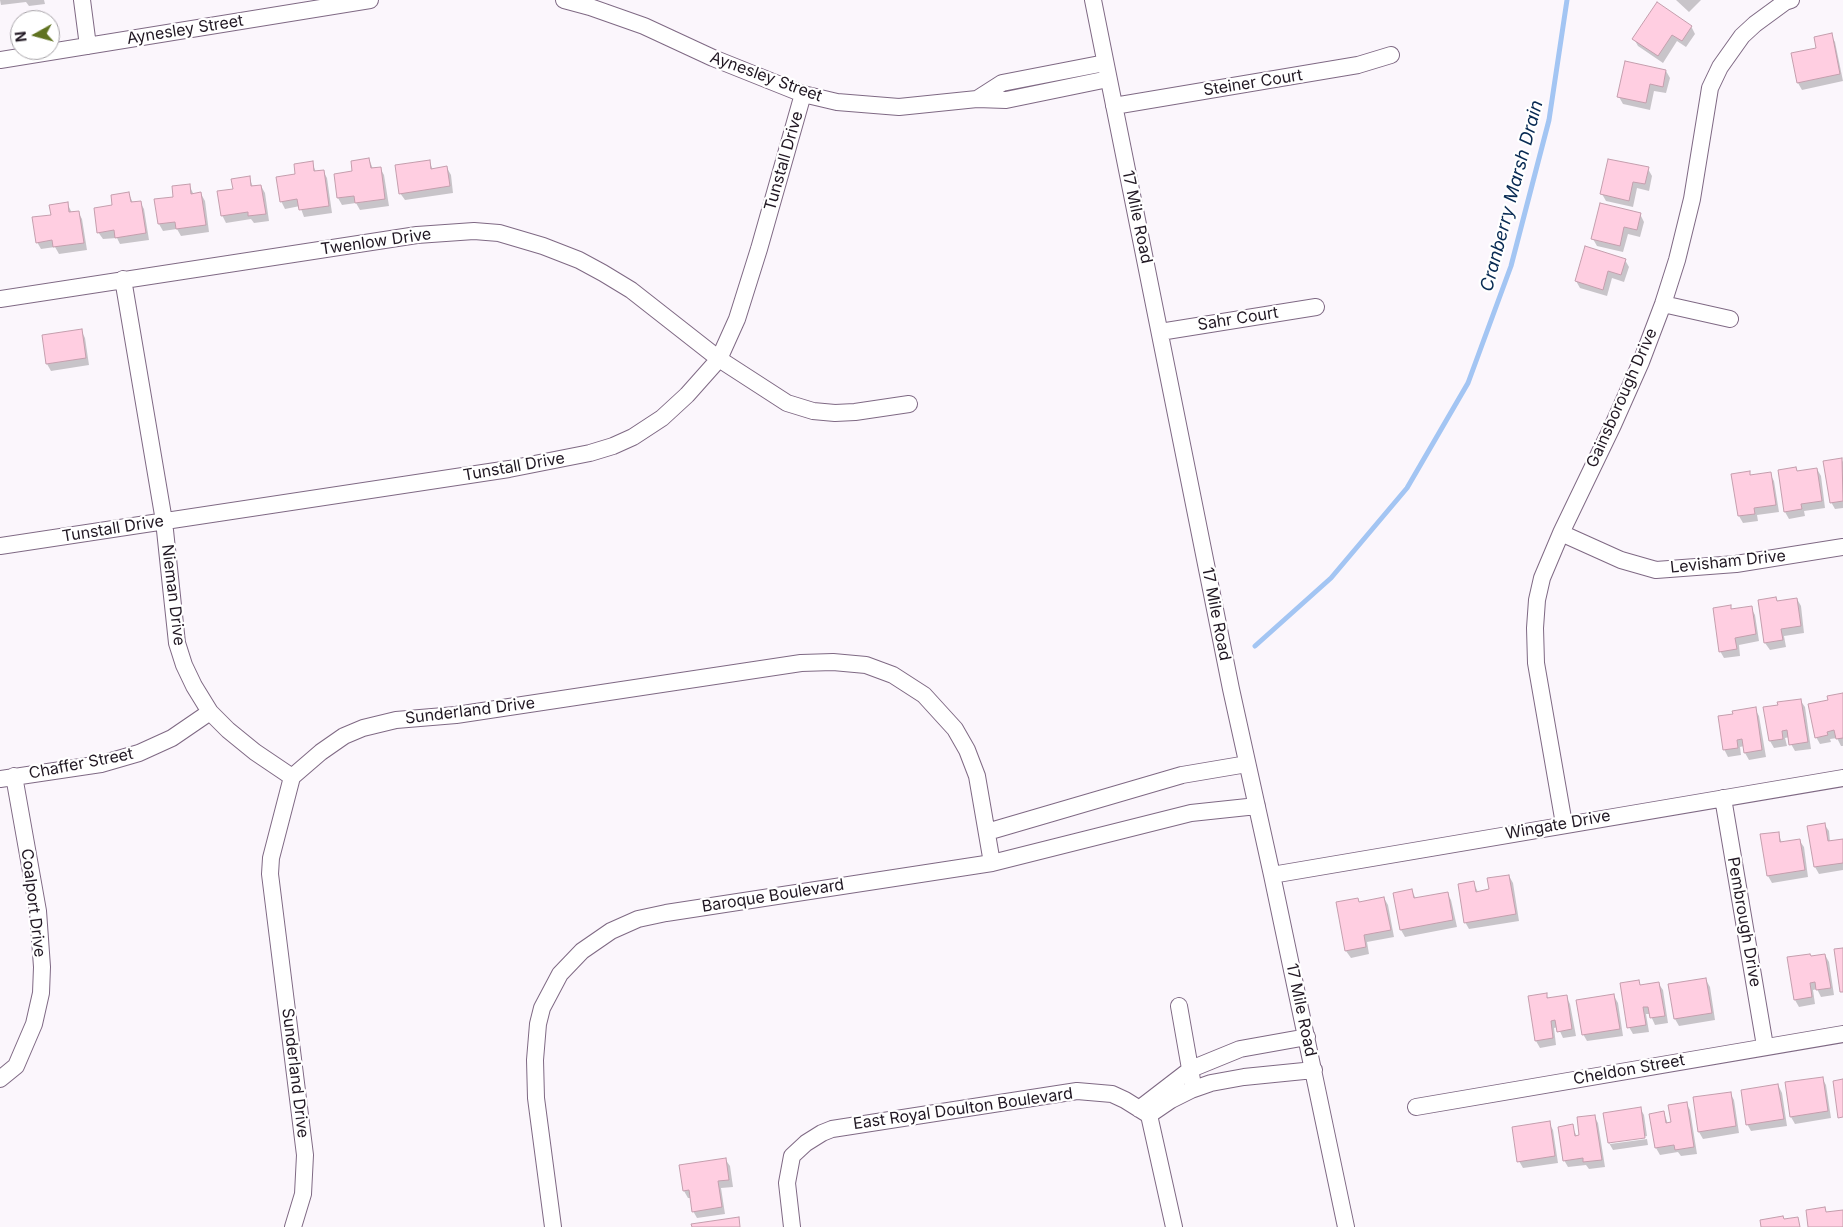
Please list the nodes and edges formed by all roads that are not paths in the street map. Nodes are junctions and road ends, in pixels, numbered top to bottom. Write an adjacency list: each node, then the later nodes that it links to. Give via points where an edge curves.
1 (82, 0): 6 (street)
2 (370, 0): 6 (street, Aynesley Street)
3 (564, 0): 10 (street, Aynesley Street, via 644,26)
4 (1093, 0): 9 (street, 17 Mile Road)
5 (1791, 0): 14 (street, Gainsborough Drive, via 1742,36 1710,88 1692,199 1678,260)
6 (88, 46): 8 (street, Aynesley Street)
7 (1390, 55): 11 (street, Steiner Court, via 1358,65)
8 (0, 60)
9 (1107, 71): 10 (street, Aynesley Street, via 1006,100 977,99 899,107 837,102); 11 (street, 17 Mile Road)
10 (803, 94): 18 (street, Tunstall Drive, via 759,250 737,319)
11 (1114, 106): 17 (street, 17 Mile Road)
12 (123, 280): 13 (street, Twenlow Drive); 18 (street, Twenlow Drive, via 417,235 474,231 499,233 544,246 603,273 631,290); 20 (street, Nieman Drive)
13 (0, 299)
14 (1663, 304): 16 (street); 21 (street, Gainsborough Drive, via 1642,362)
15 (1316, 307): 17 (street, Sahr Court)
16 (1730, 319)
17 (1160, 332): 25 (street, 17 Mile Road)
18 (719, 359): 19 (street, Twenlow Drive, via 786,403 813,411 855,412); 20 (street, Tunstall Drive, via 688,395 662,418 633,437 598,451 508,470)
19 (909, 404)
20 (164, 521): 22 (street, Tunstall Drive); 24 (street, Nieman Drive, via 177,643 194,686)
21 (1561, 533): 23 (street, Levisham Drive, via 1621,560 1656,570 1736,564); 31 (street, Gainsborough Drive, via 1542,578 1535,628 1536,663)
22 (0, 546)
23 (1843, 547)
24 (210, 712): 26 (street, Nieman Drive, via 235,736); 27 (street, Chaffer Street, via 172,738 139,754 101,764)
25 (1247, 764): 30 (street, 17 Mile Road); 32 (street, via 1182,775)
26 (292, 777): 32 (street, Sunderland Drive, via 344,736 396,720 801,663 833,662 866,665 892,675 924,695 940,711 967,750 977,776); 45 (street, Sunderland Drive, via 271,858 270,874 305,1155 303,1194)
27 (7, 778): 41 (street, Coalport Drive, via 38,911 42,967 41,993 34,1024 16,1066)
28 (1843, 778): 29 (street, Wingate Drive)
29 (1722, 798): 31 (street, Wingate Drive); 38 (street, Pembrough Drive)
30 (1257, 806): 33 (street, Baroque Boulevard, via 1191,813); 34 (street, 17 Mile Road)
31 (1564, 824): 34 (street, Wingate Drive)
32 (987, 832): 33 (street, Sunderland Drive)
33 (992, 863): 46 (street, Baroque Boulevard, via 666,913 638,919 611,931 582,950 560,974 549,993 542,1008 536,1040 536,1098)
34 (1272, 875): 37 (street, 17 Mile Road)
35 (1179, 1006): 39 (street)
36 (1843, 1034): 38 (street, Cheldon Street)
37 (1307, 1037): 39 (street, via 1240,1049); 40 (street, 17 Mile Road)
38 (1765, 1046): 43 (street, Cheldon Street)
39 (1191, 1070): 42 (street); 44 (street)
40 (1314, 1070): 42 (street, via 1244,1077); 49 (street, 17 Mile Road)
41 (0, 1079)
42 (1194, 1089): 44 (street)
43 (1416, 1107)
44 (1144, 1112): 47 (street, East Royal Doulton Boulevard, via 1112,1094 1077,1091 832,1129 814,1138 792,1156 787,1183); 48 (street)
45 (293, 1227)
46 (553, 1227)
47 (792, 1227)
48 (1174, 1227)
49 (1346, 1227)

